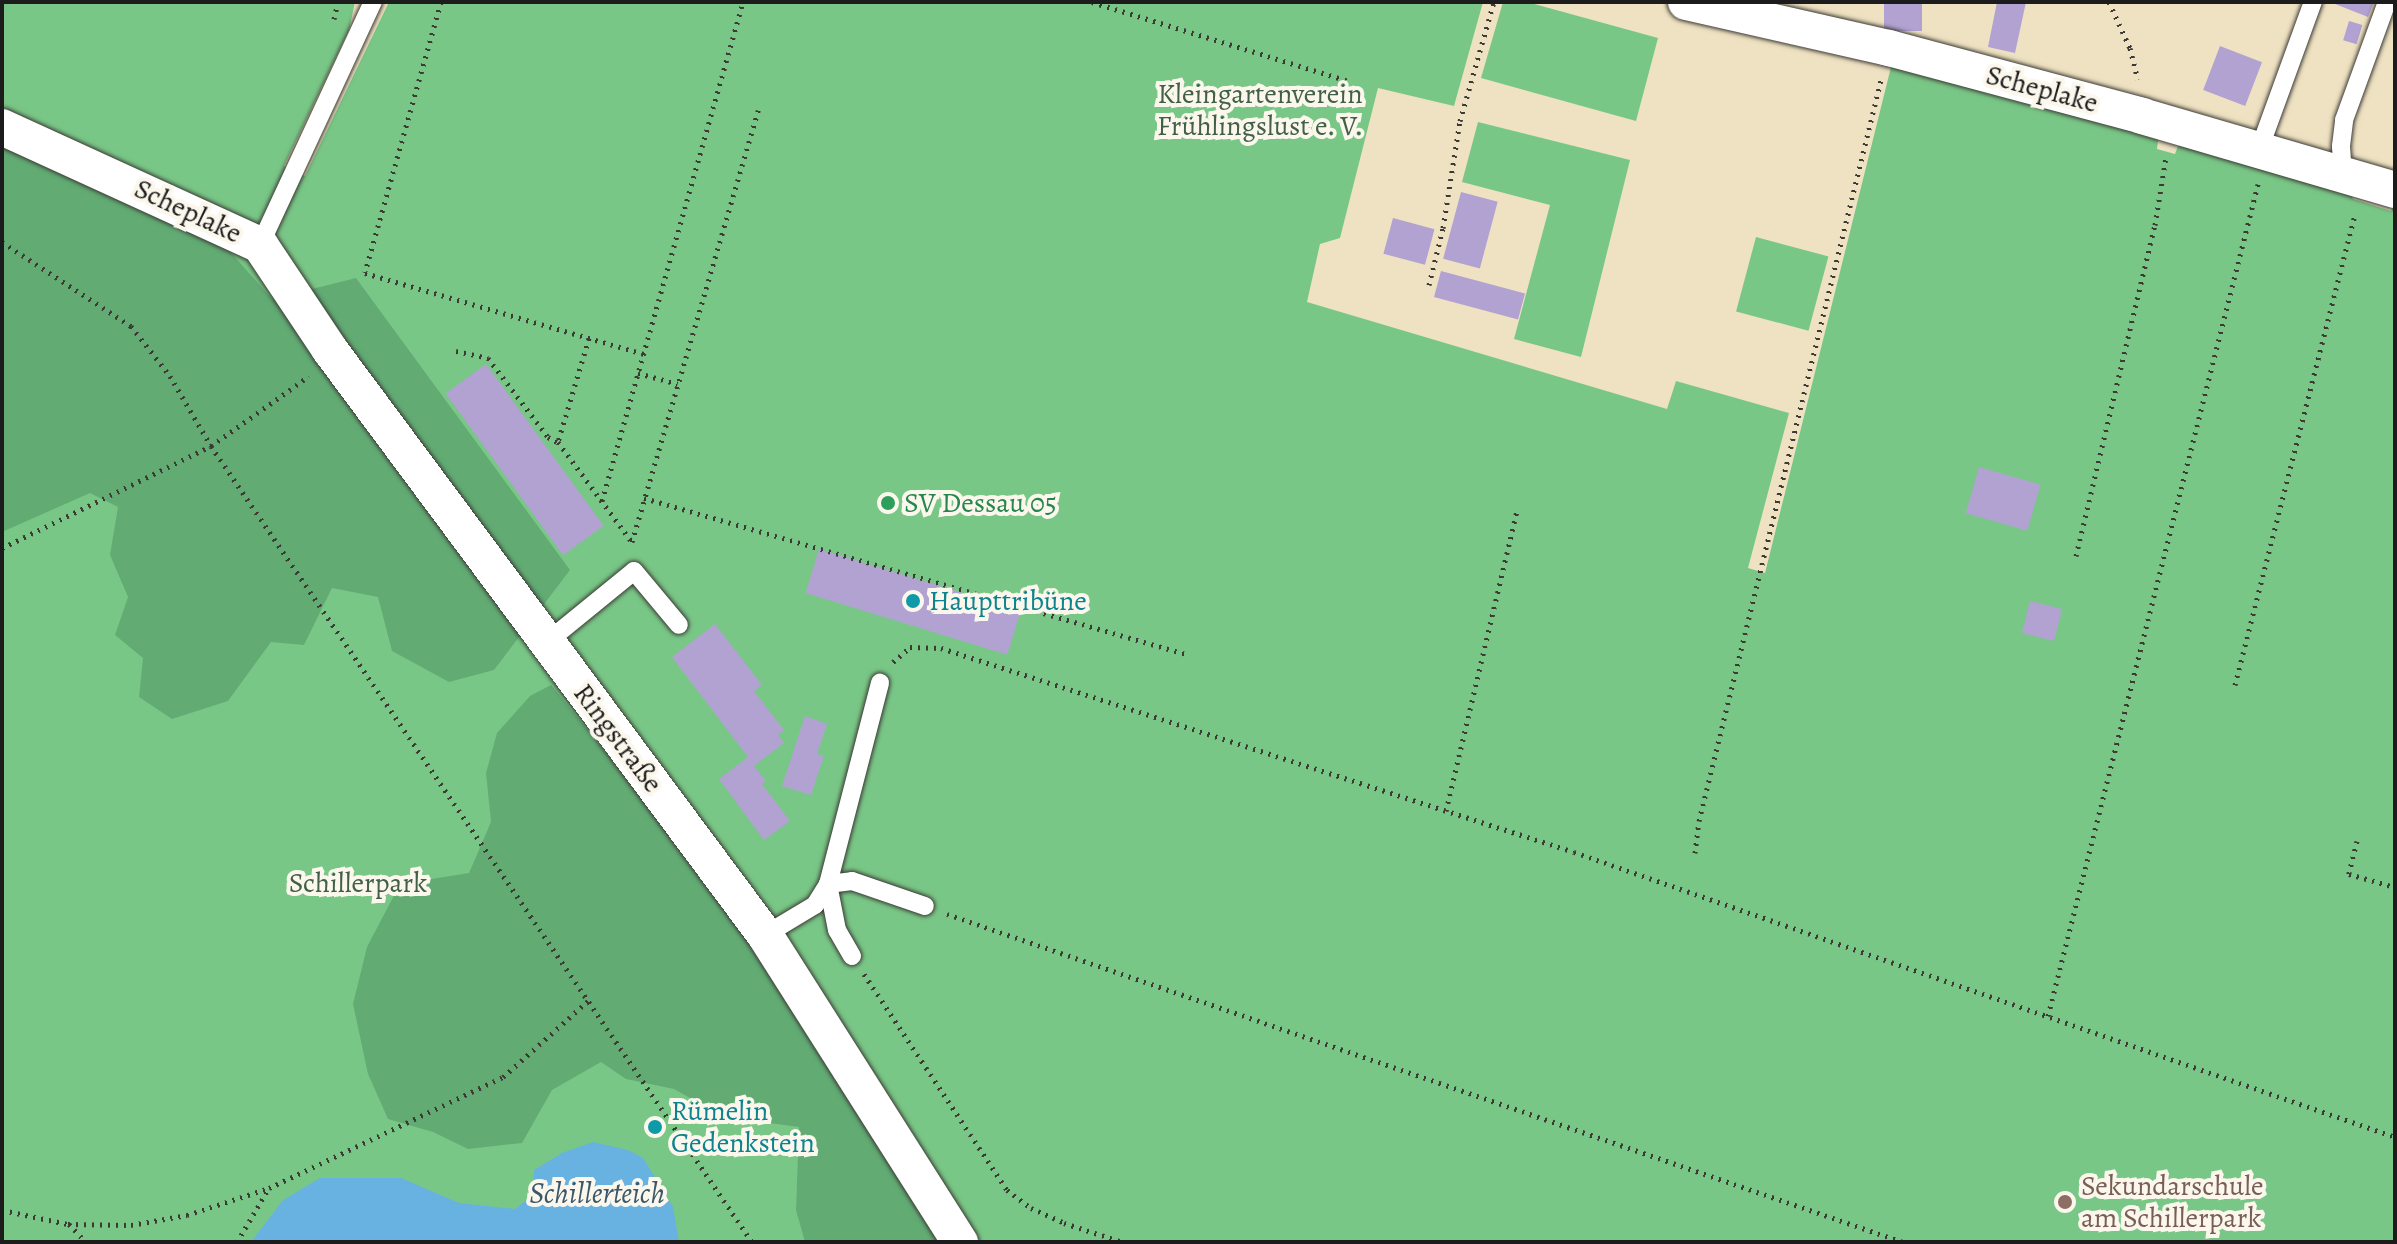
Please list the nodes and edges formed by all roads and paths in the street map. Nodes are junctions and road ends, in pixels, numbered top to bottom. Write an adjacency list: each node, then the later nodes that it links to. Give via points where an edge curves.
1 (373, 2): 19 (lane, Scheplake)
2 (441, 2): 21 (path, via 365,273)
3 (743, 2): 24 (path)
4 (1092, 2): 10 (path)
5 (1494, 2): 20 (path, via 1460,121)
6 (1686, 2): 11 (street, Scheplake)
7 (2109, 2): 14 (path)
8 (2313, 2): 16 (lane)
9 (2387, 2): 17 (lane, via 2344,120 2341,146)
10 (1108, 4): 12 (path)
11 (1889, 48): 14 (street, Scheplake); 43 (path)
12 (1348, 81)
13 (758, 110): 26 (path)
14 (2156, 120): 16 (street, Scheplake); 34 (path, via 2155,225)
15 (2, 127): 19 (street, Scheplake)
16 (2263, 151): 17 (street, Scheplake); 50 (path)
17 (2367, 183): 40 (path)
18 (2, 242): 28 (path, via 131,326 170,376)
19 (260, 245): 22 (street, Ringstraße)
20 (1429, 285)
21 (589, 338): 24 (path); 27 (path)
22 (330, 350): 28 (path, via 305,381); 37 (street, Ringstraße)
23 (456, 351): 27 (path, via 488,358 548,437)
24 (643, 354): 25 (path)
25 (638, 373): 26 (path); 30 (path)
26 (678, 384): 29 (path)
27 (558, 442): 30 (path)
28 (211, 446): 33 (path); 49 (path)
29 (644, 498): 32 (path); 38 (path)
30 (602, 501): 32 (path)
31 (1517, 510): 41 (path)
32 (632, 542): 35 (path)
33 (2, 548)
34 (2076, 556)
35 (634, 571): 36 (lane); 37 (lane)
36 (679, 625)
37 (547, 642): 47 (street, Ringstraße)
38 (1189, 655)
39 (880, 683): 41 (path, via 910,647 941,648); 44 (lane)
40 (2235, 685)
41 (1446, 811): 50 (path)
42 (2357, 841): 45 (path, via 2349,874)
43 (1695, 853)
44 (828, 884): 46 (lane, via 852,881); 47 (lane, via 815,905); 48 (lane, via 837,930)
45 (2395, 887)
46 (925, 906): 60 (path)
47 (765, 935): 58 (street, Ringstraße)
48 (852, 956): 59 (path, via 1007,1190 1064,1223)
49 (589, 1000): 52 (path, via 503,1077); 57 (path)
50 (2048, 1016): 51 (path)
51 (2395, 1137)
52 (269, 1188): 54 (path, via 187,1215 131,1225); 56 (path)
53 (2, 1210): 54 (path)
54 (68, 1224): 55 (path)
55 (86, 1242)
56 (237, 1242)
57 (752, 1242)
58 (960, 1242)
59 (1123, 1242)
60 (1903, 1242)

